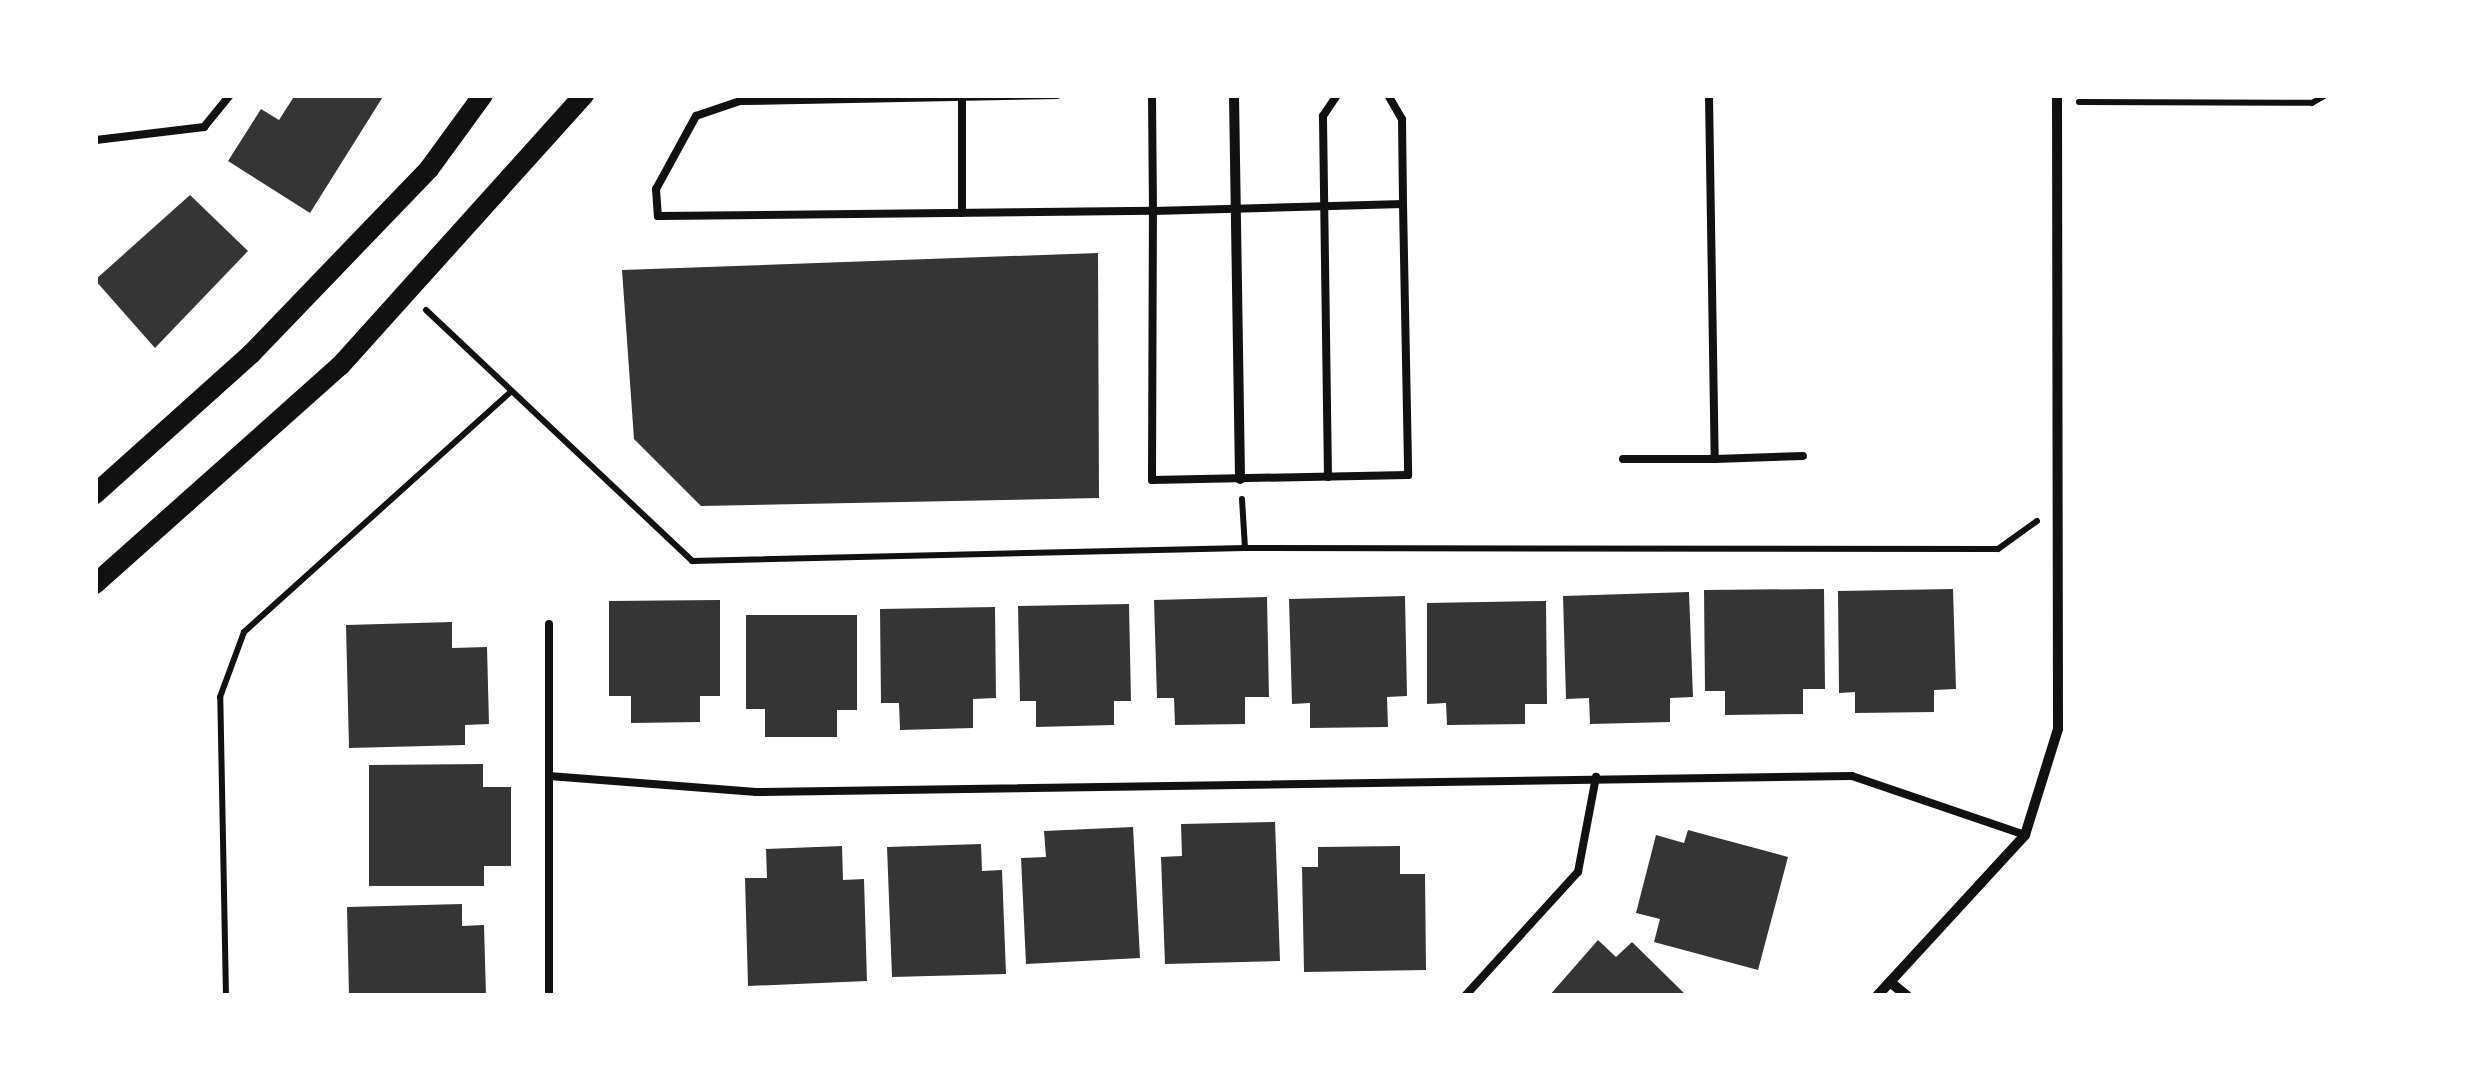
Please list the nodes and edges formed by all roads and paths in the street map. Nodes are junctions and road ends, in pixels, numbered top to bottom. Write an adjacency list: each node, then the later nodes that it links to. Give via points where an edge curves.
1 (230, 95): 13 (lane, via 204,127)
2 (483, 95): 26 (main road, via 430,169 250,354)
3 (584, 95): 19 (main road)
4 (1057, 95): 11 (lane)
5 (1152, 95): 17 (lane)
6 (1234, 95): 16 (street)
7 (1337, 95): 15 (lane, via 1323,116)
8 (1388, 95): 14 (lane, via 1402,119)
9 (1709, 95): 23 (lane)
10 (2326, 95): 12 (path, via 2312,103)
11 (962, 96): 18 (lane); 18 (lane, via 740,101 696,116 656,189 658,216)
12 (2058, 98): 27 (street)
13 (96, 140)
14 (1403, 204): 15 (lane); 24 (lane, via 1408,475)
15 (1325, 205): 16 (lane); 24 (lane)
16 (1236, 207): 17 (lane); 25 (street)
17 (1154, 211): 18 (lane); 25 (lane, via 1152,480)
18 (962, 213)
19 (407, 292): 20 (path); 29 (main road, via 340,366)
20 (512, 391): 28 (path, via 692,561); 35 (path, via 244,632 220,697)
21 (1802, 456): 23 (lane)
22 (1623, 459): 23 (lane)
23 (1715, 459)
24 (1328, 477): 25 (lane)
25 (1240, 479): 28 (path)
26 (95, 494)
27 (2063, 520): 28 (path, via 2027,521 1998,549); 33 (street, via 2058,729)
28 (1245, 548)
29 (95, 584)
30 (549, 624): 31 (lane)
31 (549, 776): 32 (lane, via 756,792); 36 (lane)
32 (1596, 777): 33 (lane, via 1852,776); 37 (lane, via 1578,872)
33 (2025, 834): 34 (street)
34 (1890, 982): 38 (street); 39 (street)
35 (226, 996)
36 (549, 996)
37 (1465, 996)
38 (1877, 996)
39 (1906, 996)

